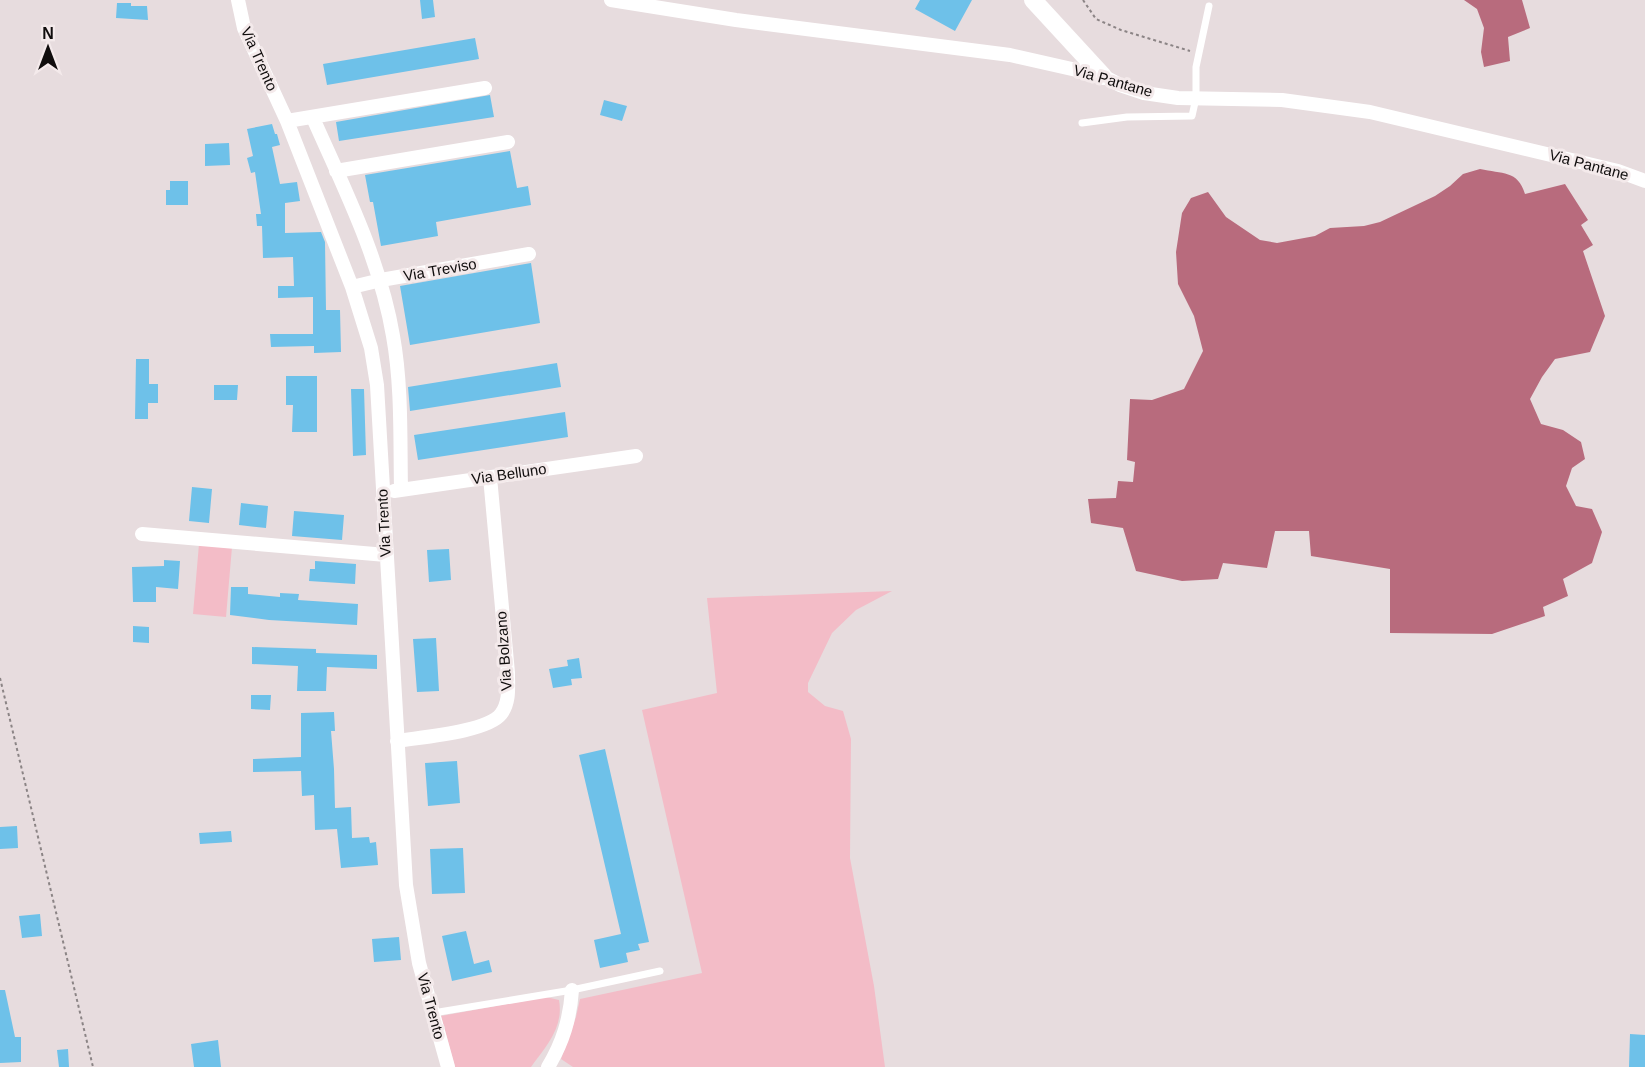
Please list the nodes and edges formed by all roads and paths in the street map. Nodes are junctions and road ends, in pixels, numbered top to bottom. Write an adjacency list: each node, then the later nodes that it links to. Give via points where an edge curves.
1 (238, 0): 11 (street, Via Trento, via 244,28)
2 (612, 0): 7 (street, Via Pantane, via 1010,55)
3 (1033, 0): 7 (street)
4 (1083, 0): 6 (path, via 1096,19)
5 (1209, 6): 6 (lane)
6 (1199, 53): 9 (lane)
7 (1103, 76): 9 (street, Via Pantane, via 1144,93)
8 (485, 88): 10 (street)
9 (1196, 98): 12 (lane, via 1192,117 1127,117); 15 (street, Via Pantane, via 1282,100 1370,112 1618,171)
10 (313, 118): 11 (street); 14 (street)
11 (287, 121): 18 (street, Via Trento)
12 (1082, 123)
13 (508, 142): 14 (street)
14 (336, 171): 17 (street)
15 (1645, 181)
16 (529, 255): 17 (street, Via Treviso)
17 (381, 280): 18 (street, Via Treviso); 21 (street, via 398,367)
18 (352, 287): 22 (street, Via Trento, via 374,366)
19 (636, 456): 20 (street, Via Belluno)
20 (490, 477): 21 (street, Via Belluno); 26 (street, Via Bolzano, via 508,682 505,706 494,720 481,726)
21 (401, 490): 22 (street, Via Belluno)
22 (383, 493): 24 (street, Via Trento)
23 (142, 534): 24 (street)
24 (386, 555): 26 (street, Via Trento)
25 (0, 678): 30 (path)
26 (397, 741): 29 (street, Via Trento, via 408,904)
27 (660, 971): 28 (lane)
28 (572, 990): 29 (lane); 32 (street, via 566,1030)
29 (433, 1013): 31 (street, Via Trento)
30 (93, 1067)
31 (448, 1067)
32 (548, 1067)

